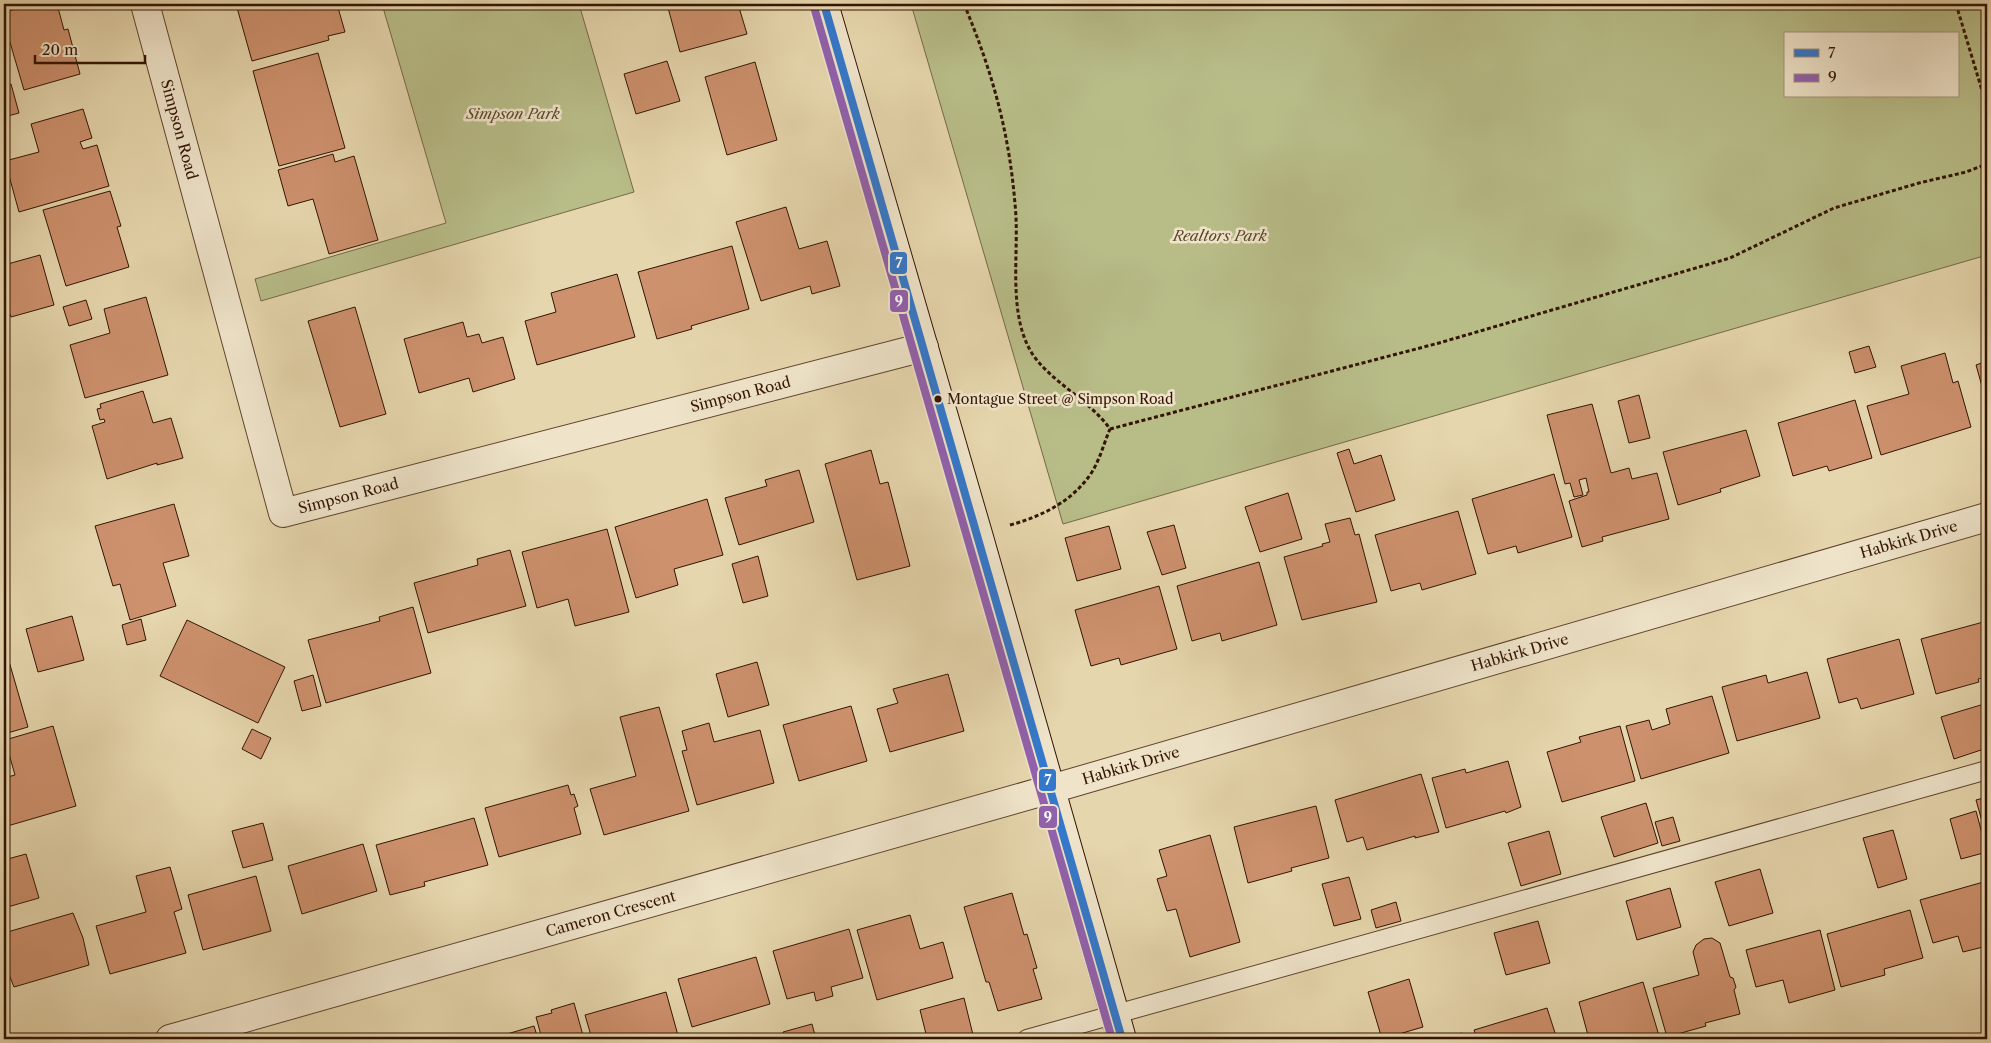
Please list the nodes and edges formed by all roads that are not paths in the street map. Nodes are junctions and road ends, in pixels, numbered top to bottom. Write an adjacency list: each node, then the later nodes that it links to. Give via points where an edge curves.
1 (145, 4): 3 (street, Simpson Road, via 283,513)
2 (824, 4): 3 (street)
3 (924, 347): 6 (street)
4 (1987, 517): 6 (street, Habkirk Drive)
5 (1987, 770): 7 (lane)
6 (1051, 789): 7 (street); 8 (street, Cameron Crescent)
7 (1115, 1014): 9 (lane); 10 (street)
8 (170, 1039)
9 (1027, 1039)
10 (1122, 1039)

